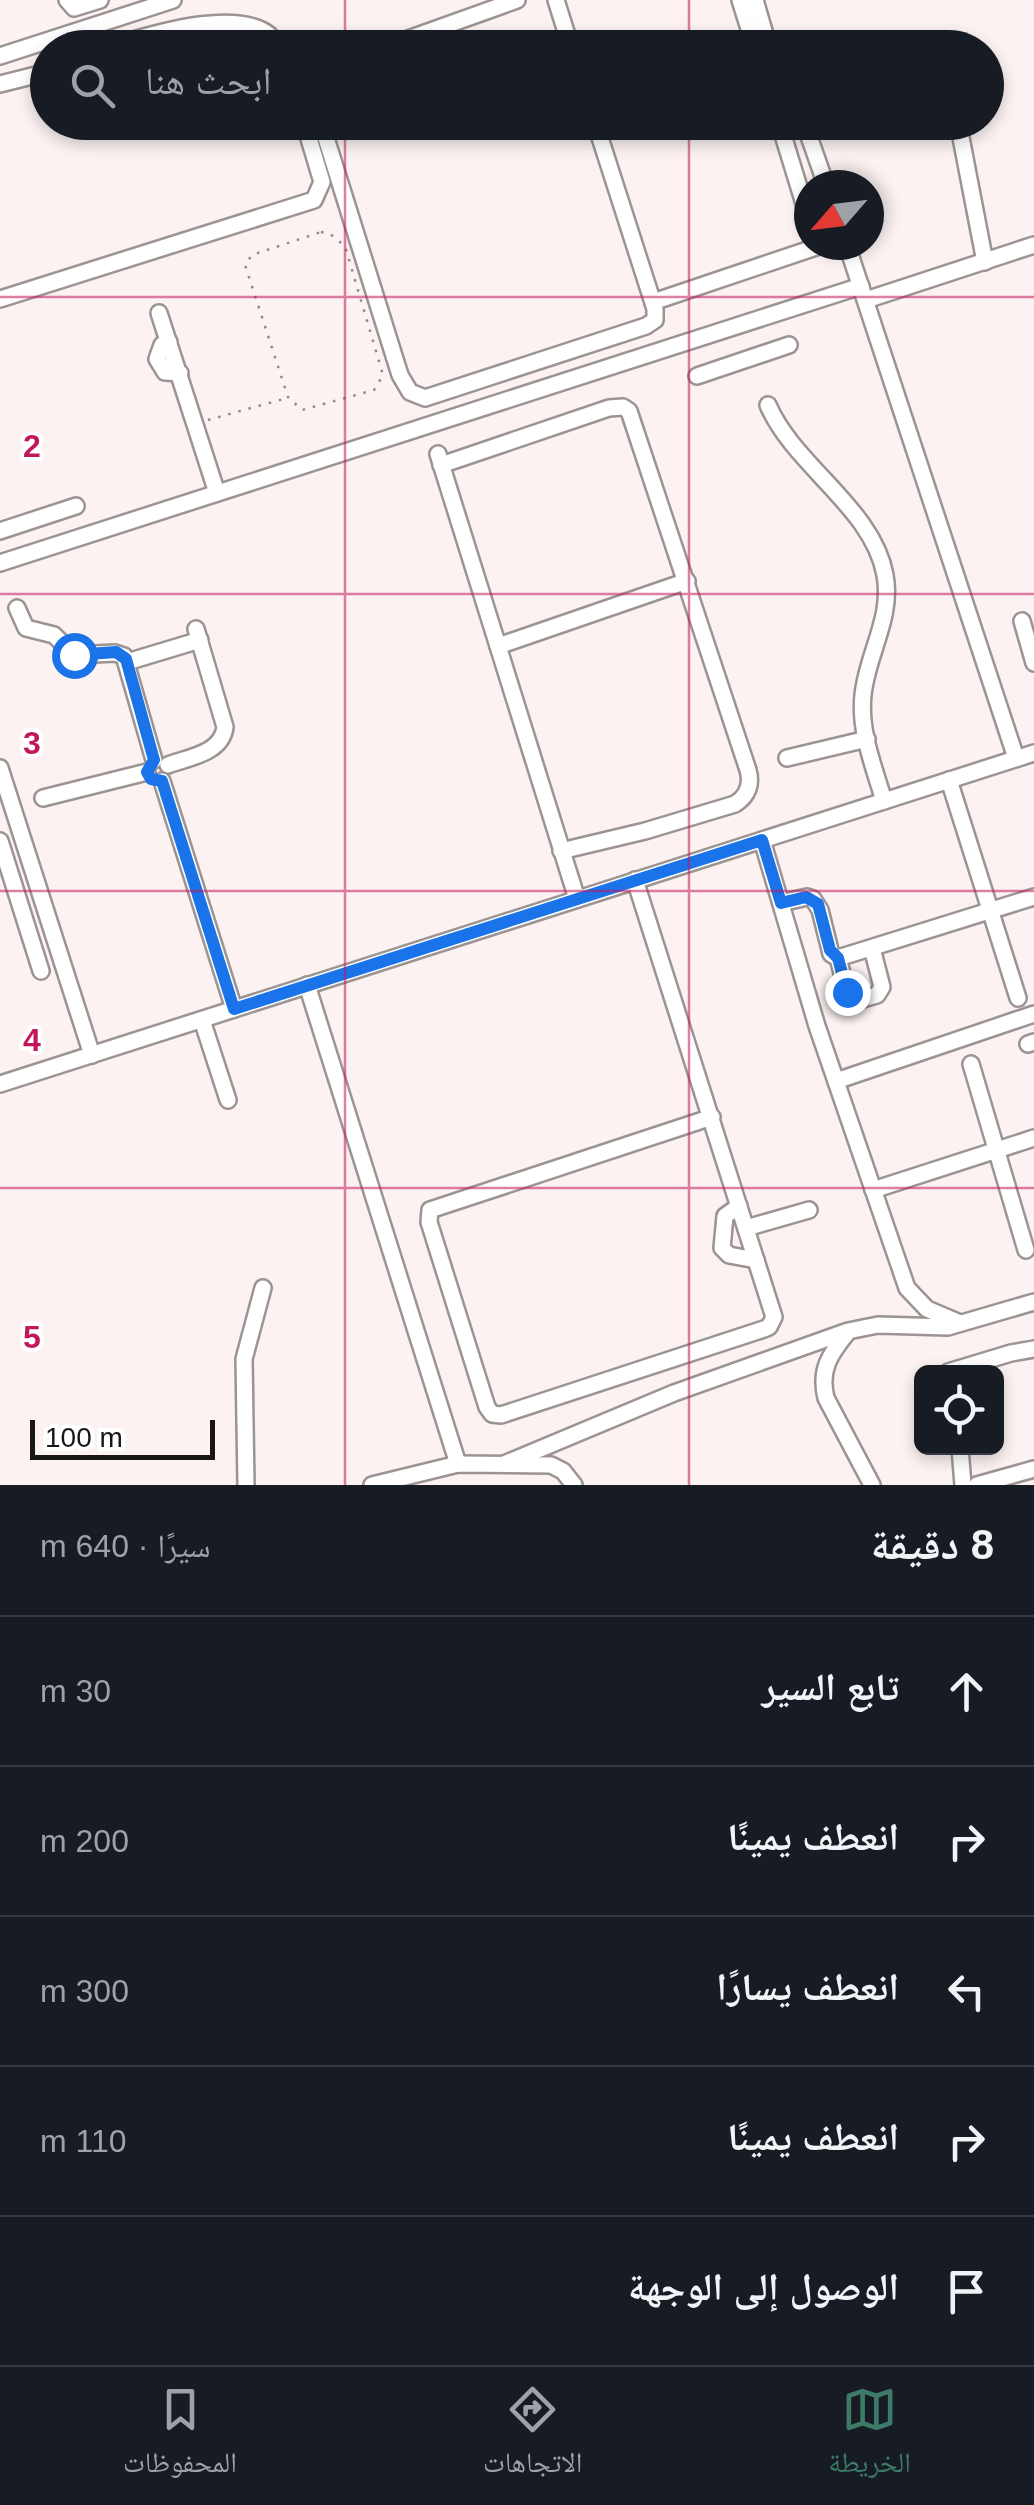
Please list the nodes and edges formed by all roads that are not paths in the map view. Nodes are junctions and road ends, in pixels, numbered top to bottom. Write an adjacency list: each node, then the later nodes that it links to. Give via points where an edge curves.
1 (66, 0): 2 (street, via 74,8)
2 (101, 0): 9 (street)
3 (173, 0): 8 (street)
4 (517, 0): 13 (street)
5 (556, 0): 14 (street)
6 (740, 0): 15 (street)
7 (755, 0): 16 (street)
8 (147, 4): 9 (street)
9 (109, 22): 10 (street)
10 (83, 30)
11 (171, 30): 12 (street, via 224,15)
12 (270, 30)
13 (433, 30)
14 (565, 30)
15 (749, 30)
16 (764, 30)
17 (30, 47): 18 (street)
18 (0, 56)
19 (30, 76): 20 (street)
20 (0, 84)
21 (309, 140): 34 (street, via 322,182 314,200)
22 (327, 140): 35 (street, via 400,375 415,396 430,397 651,324)
23 (601, 140): 35 (street)
24 (785, 140): 28 (street)
25 (810, 140): 27 (street)
26 (961, 140): 32 (street)
27 (821, 170)
28 (794, 171)
29 (1034, 245): 32 (street)
30 (794, 254): 35 (street)
31 (852, 260): 33 (street)
32 (984, 262): 33 (street)
33 (863, 293): 37 (street); 55 (street)
34 (0, 299)
35 (653, 302)
36 (160, 313): 42 (street)
37 (726, 329): 39 (street); 42 (street)
38 (789, 345): 39 (street)
39 (736, 363): 40 (street)
40 (697, 376)
41 (768, 405): 52 (street, via 870,535 882,564 887,595 863,691)
42 (218, 493): 45 (street)
43 (76, 506): 44 (street)
44 (0, 532)
45 (0, 562)
46 (687, 581): 49 (street); 49 (street, via 633,416 623,407 440,459); 63 (street, via 750,786 735,804)
47 (18, 608): 50 (street, via 26,628 54,635 74,655 119,653)
48 (1022, 622): 51 (street)
49 (498, 646): 63 (street)
50 (127, 662): 57 (street); 57 (street, via 198,634 224,735 214,748)
51 (1034, 663)
52 (866, 739): 54 (street); 60 (street)
53 (1034, 753): 55 (street)
54 (787, 758)
55 (1016, 758): 58 (street)
56 (0, 768): 78 (street)
57 (158, 770): 59 (street); 75 (street)
58 (949, 780): 60 (street); 69 (street)
59 (43, 798)
60 (884, 801): 61 (street)
61 (762, 840): 65 (street); 68 (street)
62 (0, 841): 64 (street)
63 (562, 850): 67 (street)
64 (4, 867): 72 (street)
65 (636, 880): 67 (street); 83 (street)
66 (1034, 896): 69 (street)
67 (576, 899): 73 (street)
68 (781, 903): 71 (street, via 806,897 818,904); 80 (street)
69 (991, 910): 70 (street); 74 (street)
70 (872, 948): 71 (street); 71 (street, via 882,987 874,996 848,996)
71 (838, 958)
72 (41, 971)
73 (308, 986): 75 (street); 99 (street)
74 (1018, 998)
75 (234, 1009): 77 (street)
76 (1034, 1014): 80 (street)
77 (202, 1020): 78 (street); 82 (street)
78 (92, 1055): 81 (street)
79 (971, 1064): 85 (street)
80 (836, 1080): 86 (street)
81 (0, 1084)
82 (228, 1100)
83 (712, 1117): 87 (street); 91 (street, via 430,1210 488,1411 501,1415 769,1327 774,1318)
84 (1034, 1138): 85 (street)
85 (996, 1150): 86 (street); 90 (street)
86 (873, 1190): 94 (street, via 907,1288 928,1309)
87 (739, 1206): 89 (street); 91 (street, via 726,1214 721,1243 730,1255)
88 (810, 1210): 89 (street)
89 (746, 1228): 91 (street)
90 (1026, 1250)
91 (756, 1260)
92 (263, 1288): 102 (street, via 244,1358)
93 (1034, 1302): 94 (street)
94 (961, 1323): 95 (street)
95 (848, 1331): 100 (street); 105 (street, via 827,1359 823,1385)
96 (1034, 1350): 97 (street)
97 (971, 1365)
98 (961, 1455): 106 (street)
99 (458, 1464): 100 (street); 103 (street)
100 (504, 1464): 104 (street, via 551,1466)
101 (1034, 1468): 107 (street)
102 (246, 1485)
103 (372, 1485)
104 (574, 1485)
105 (872, 1485)
106 (963, 1485)
107 (977, 1485)

